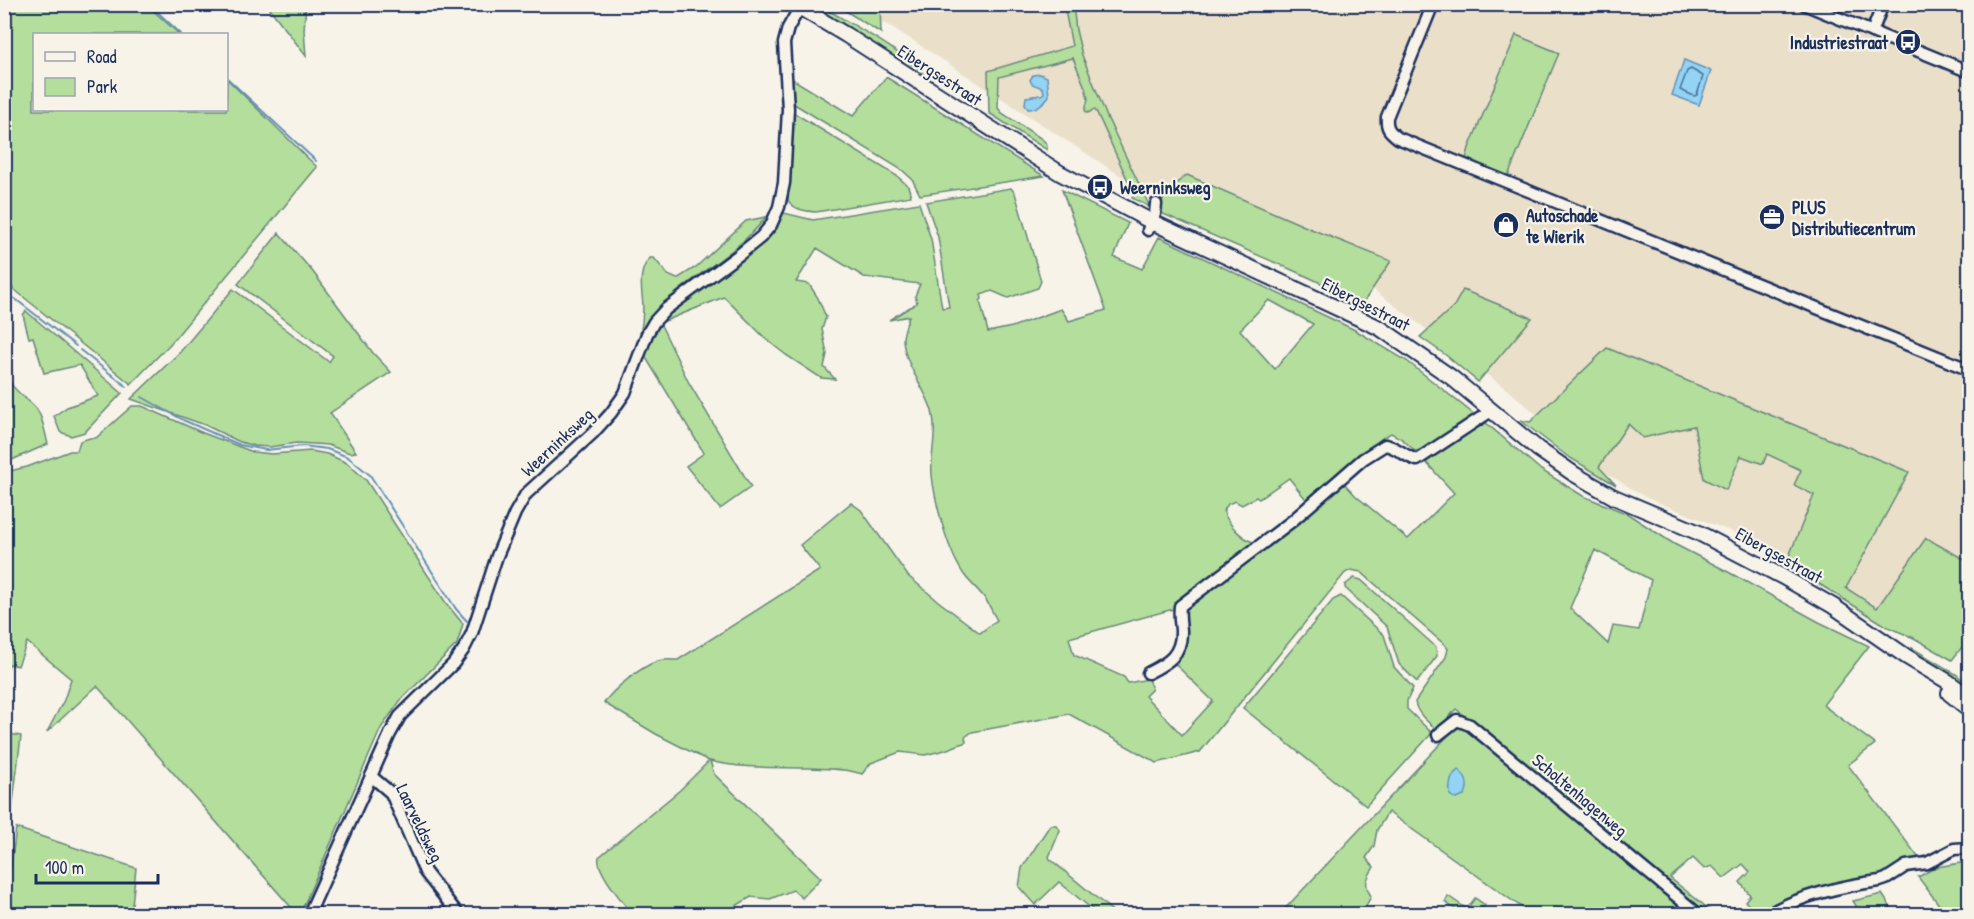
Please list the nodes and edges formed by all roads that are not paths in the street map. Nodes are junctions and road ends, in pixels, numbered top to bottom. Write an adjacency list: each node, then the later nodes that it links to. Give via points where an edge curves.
1 (1433, 4): 9 (street, via 1387,117 1389,131 1398,138)
2 (1804, 4): 5 (street)
3 (1883, 4): 5 (street)
4 (798, 5): 8 (main road, Eibergsestraat); 16 (street, Weerninksweg, via 784,43 788,109 784,183 771,225 654,322 625,393 611,413 526,494 497,556 464,649 400,716)
5 (1872, 32): 6 (street)
6 (1970, 72)
7 (1156, 204): 8 (street)
8 (1150, 226): 10 (main road, Eibergsestraat, via 1380,328)
9 (1970, 370)
10 (1491, 411): 11 (main road, Eibergsestraat, via 1574,474 1614,497 1697,532 1765,567 1833,606); 12 (street, via 1417,460 1385,445 1364,459 1292,521 1180,606 1180,646 1173,657)
11 (1907, 657): 13 (main road, Eibergsestraat); 14 (main road, Eibergsestraat)
12 (1148, 673)
13 (1970, 698)
14 (1970, 710)
15 (1438, 735): 20 (street, Scholtenhagenweg, via 1457,720 1470,725)
16 (371, 776): 18 (street, Weerninksweg); 19 (street, Laarveldsweg, via 391,793 425,872)
17 (1970, 848): 21 (street, via 1954,849 1927,863 1906,866 1880,881 1789,903)
18 (309, 915)
19 (459, 915)
20 (1698, 915)
21 (1769, 915)

